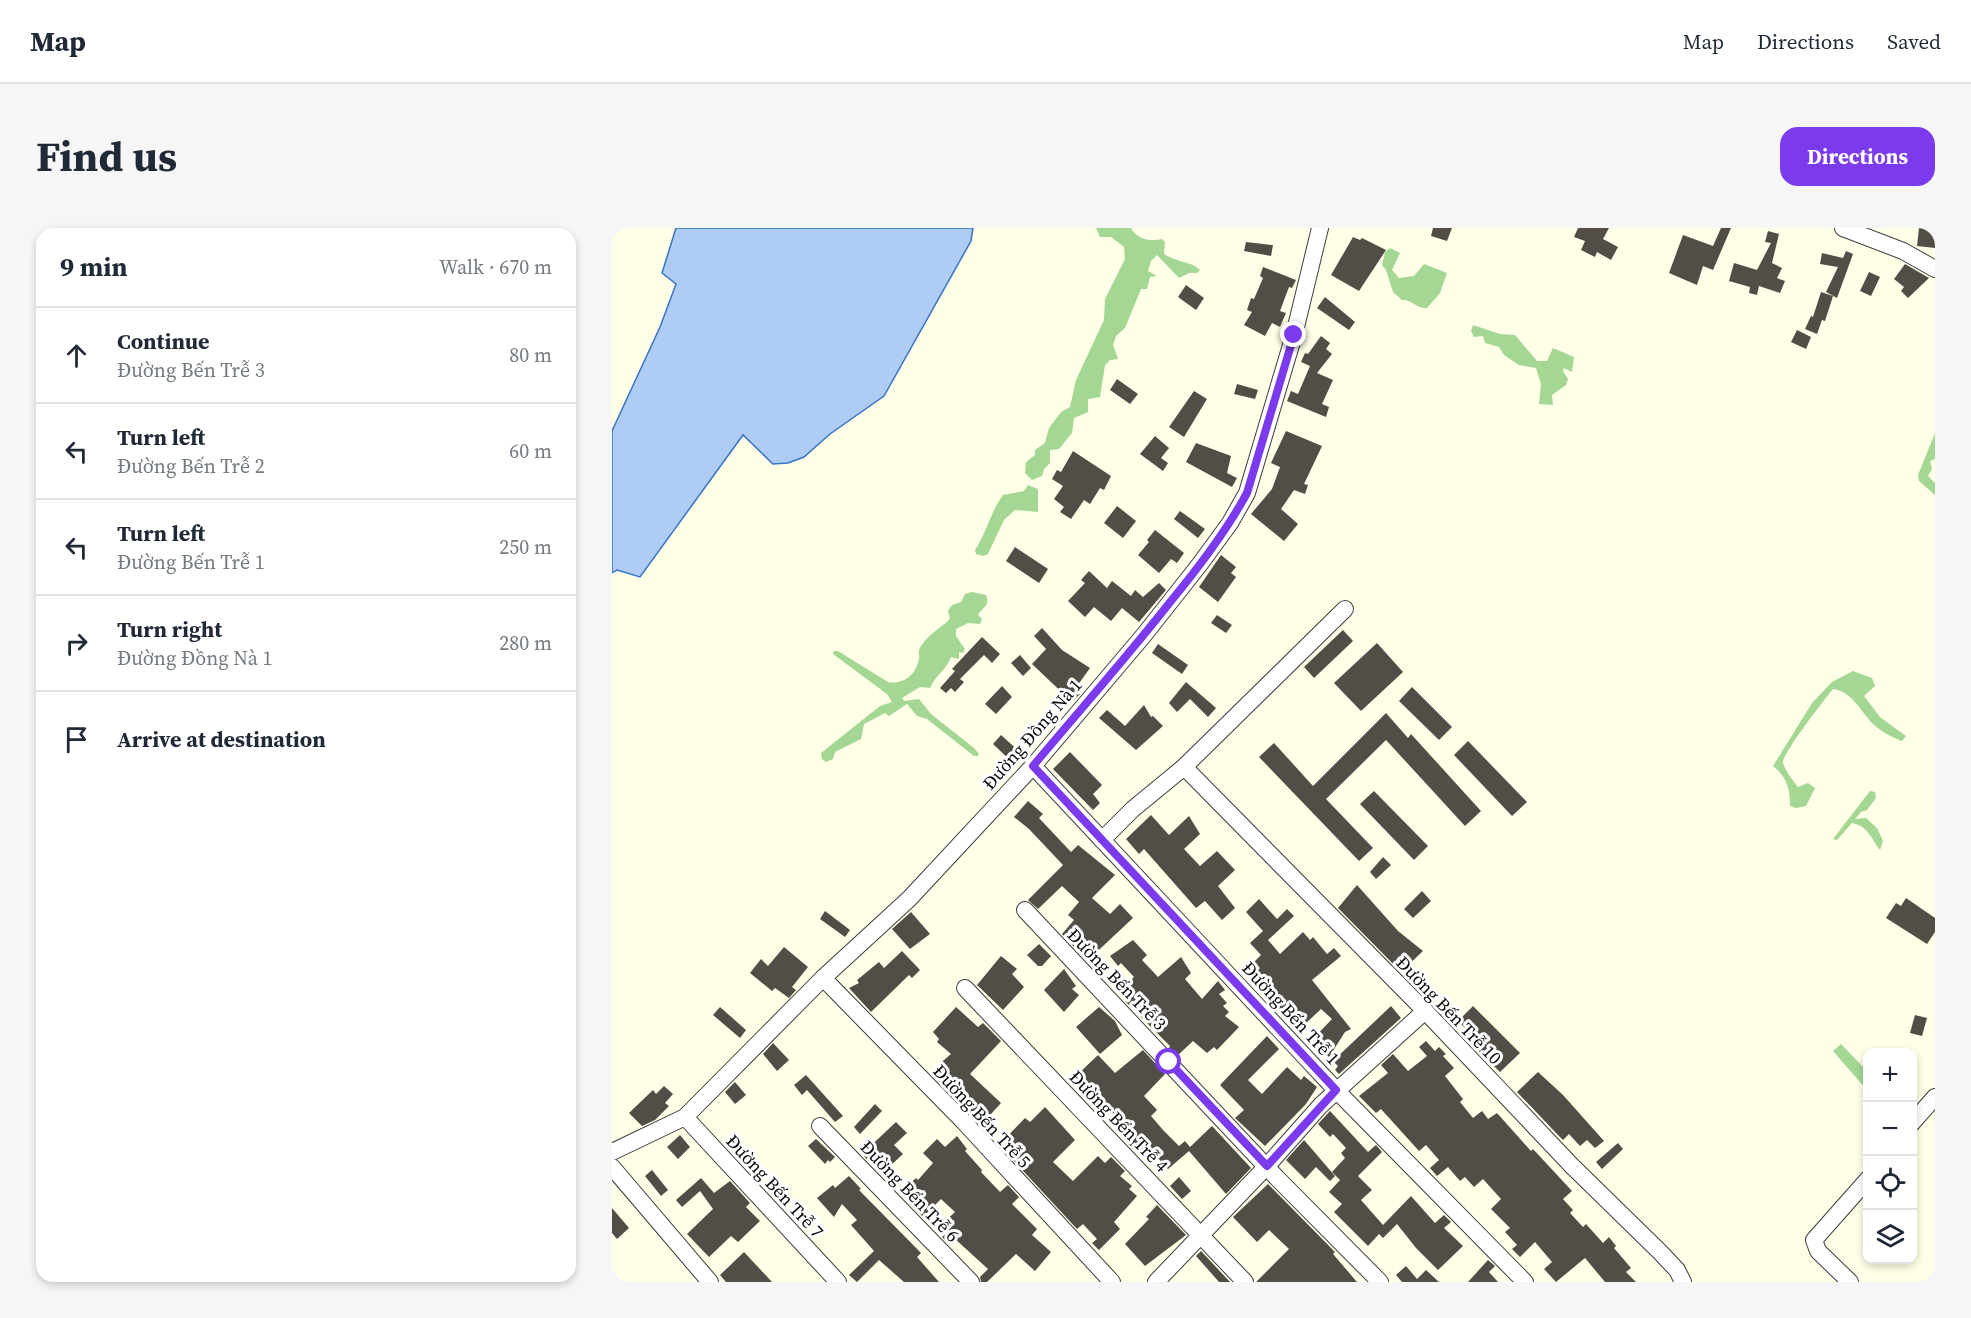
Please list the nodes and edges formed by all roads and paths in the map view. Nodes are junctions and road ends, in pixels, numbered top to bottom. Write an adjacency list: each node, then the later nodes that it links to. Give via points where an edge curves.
1 (1320, 228): 5 (street, Đường Đồng Nà 1, via 1294,335 1247,493 1236,514 1144,635)
2 (1843, 228): 3 (street)
3 (1935, 268)
4 (1345, 609): 6 (street)
5 (1033, 766): 7 (street, Đường Bến Trễ 1); 9 (street, Đường Đồng Nà 1, via 909,899)
6 (1184, 767): 7 (street); 11 (street, Đường Bến Trễ 10)
7 (1102, 840): 12 (street, Đường Bến Trễ 1)
8 (1025, 910): 18 (street, Đường Bến Trễ 3)
9 (823, 978): 14 (street, Đường Đồng Nà 1); 25 (street, Đường Bến Trễ 5)
10 (965, 988): 21 (street, Đường Bến Trễ 4)
11 (1425, 1011): 12 (street); 30 (street, Đường Bến Trễ 10, via 1677,1270)
12 (1336, 1090): 18 (street); 29 (street, Đường Bến Trễ 1)
13 (1935, 1097): 15 (street)
14 (685, 1117): 17 (street, Đường Đồng Nà 1); 23 (street, Đường Bến Trễ 7)
15 (1917, 1117)
16 (820, 1126): 24 (street, Đường Bến Trễ 6)
17 (612, 1152)
18 (1267, 1166): 21 (street); 28 (street, Đường Bến Trễ 3)
19 (612, 1167): 22 (street)
20 (1863, 1185): 31 (street, via 1814,1240 1818,1251)
21 (1202, 1235): 26 (street); 27 (street, Đường Bến Trễ 4)
22 (704, 1280)
23 (838, 1282)
24 (971, 1282)
25 (1112, 1282)
26 (1156, 1282)
27 (1245, 1282)
28 (1380, 1282)
29 (1525, 1282)
30 (1683, 1282)
31 (1850, 1282)

